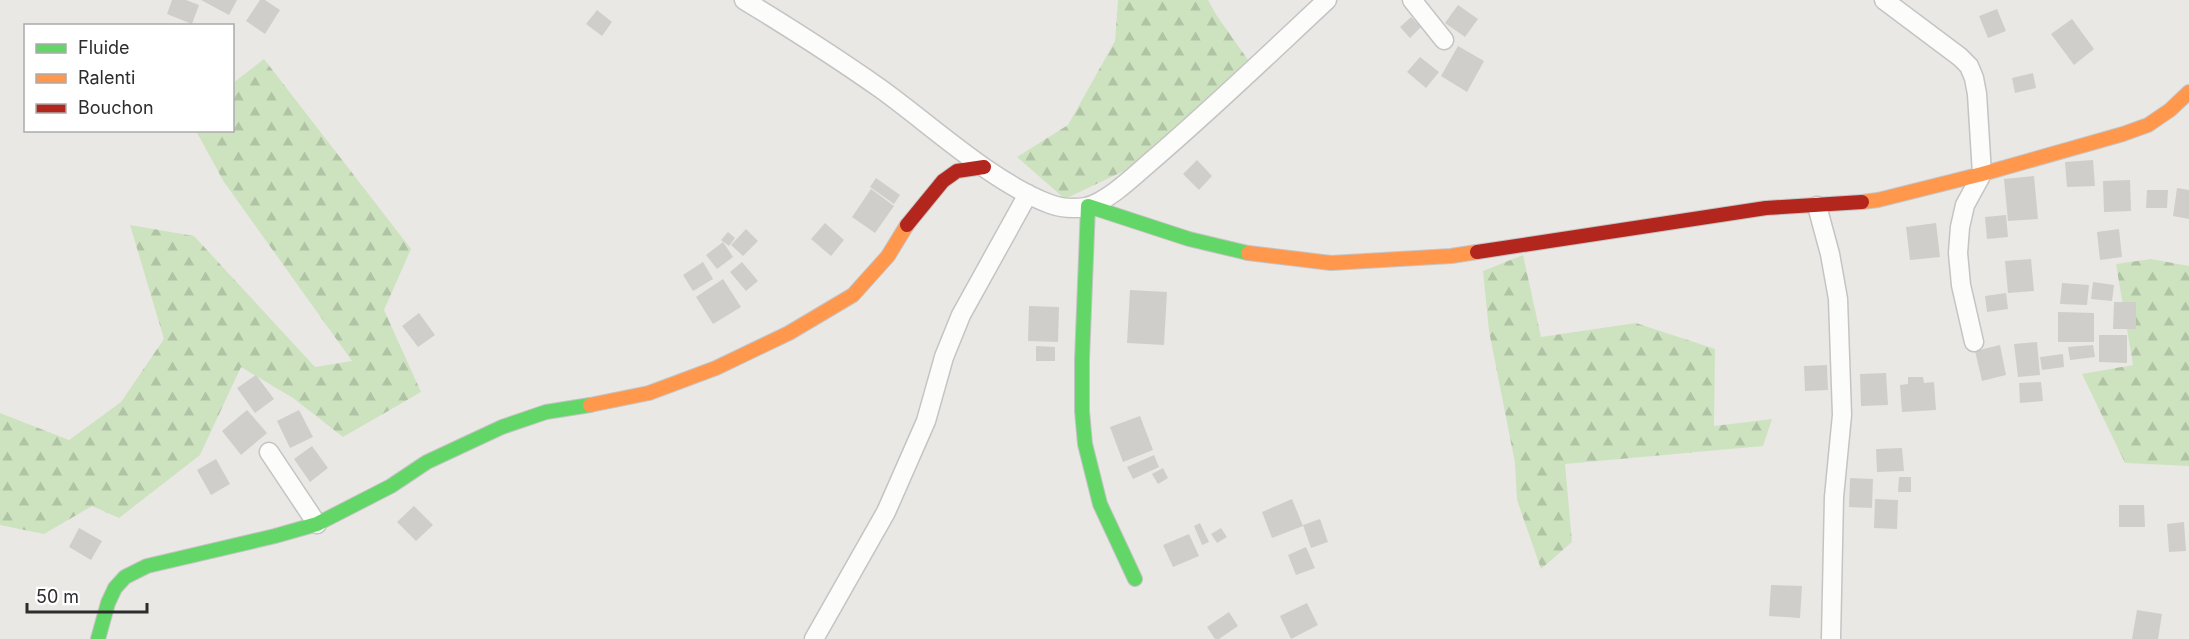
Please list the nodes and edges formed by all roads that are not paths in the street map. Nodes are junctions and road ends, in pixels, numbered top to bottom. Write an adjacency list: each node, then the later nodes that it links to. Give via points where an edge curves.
1 (744, 0): 8 (street, via 879,88)
2 (1327, 0): 11 (street, via 1184,133 1113,192)
3 (1412, 0): 5 (street)
4 (1884, 0): 9 (street, via 1969,66 1977,94)
5 (1429, 7): 6 (street)
6 (1444, 40)
7 (2189, 92): 9 (street, via 2148,125)
8 (984, 167): 10 (street); 15 (street, via 957,171 944,182 911,218 888,256 853,295 789,333 716,368 649,393 546,412 502,427 427,462 391,486)
9 (1982, 174): 12 (street, via 1878,200); 13 (street, via 1965,205 1958,253)
10 (1028, 194): 11 (street, via 1051,205); 18 (street, via 961,315 926,421 886,512)
11 (1088, 206): 12 (street, via 1189,239 1254,255 1331,262 1451,256 1766,208); 16 (street, via 1082,435 1092,481)
12 (1817, 206): 19 (street, via 1838,299 1842,415 1834,497)
13 (1974, 342)
14 (268, 452): 15 (street)
15 (317, 524): 17 (street, via 177,558 133,573 115,588)
16 (1135, 579)
17 (98, 639)
18 (814, 639)
19 (1831, 639)

